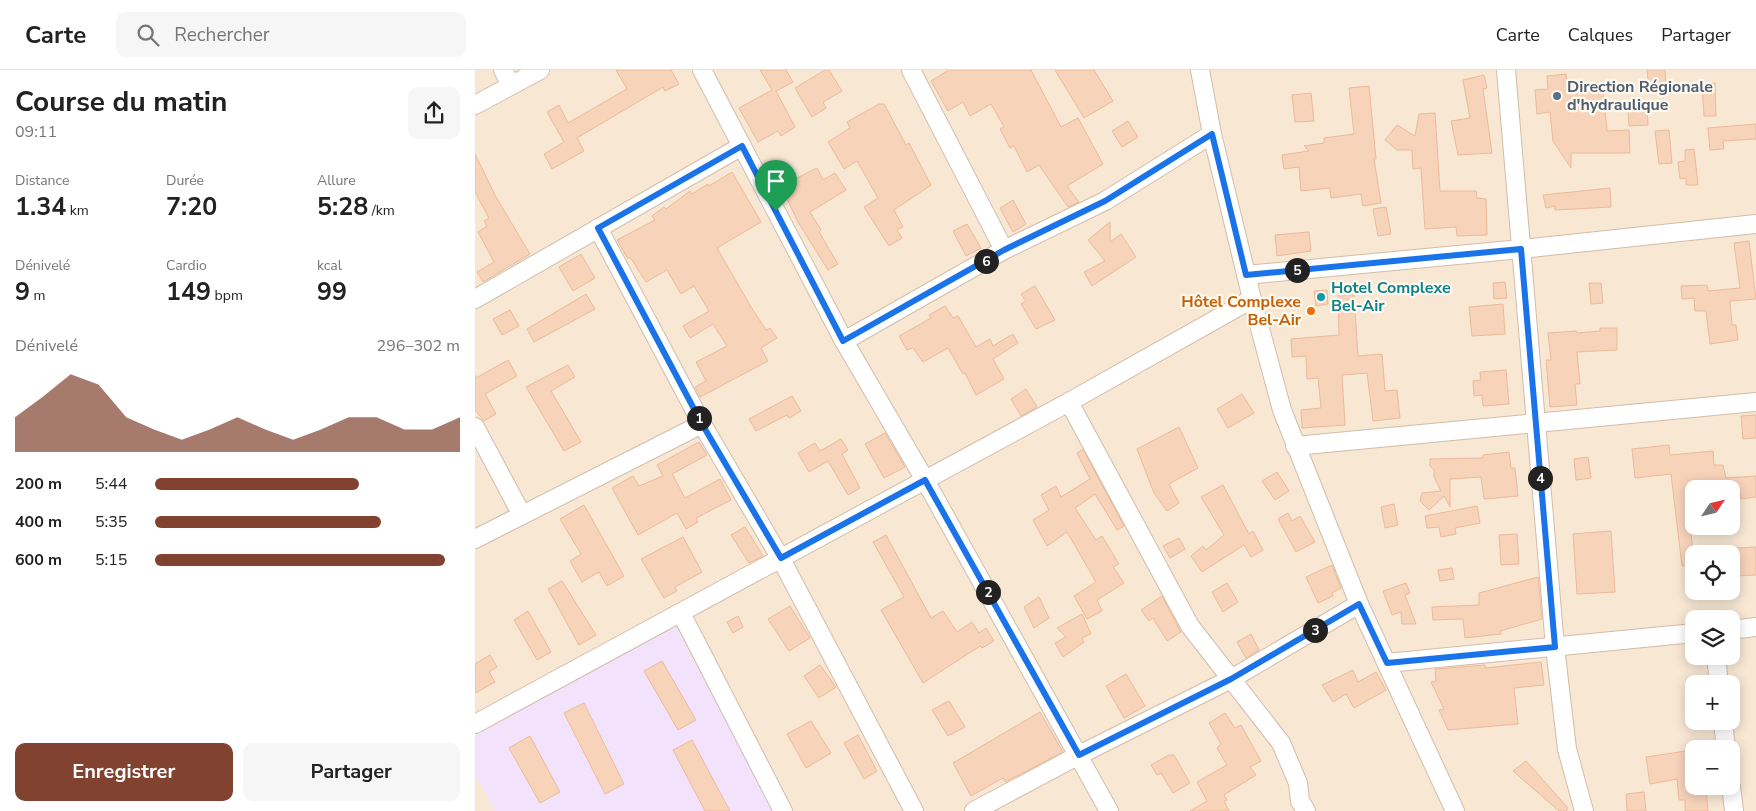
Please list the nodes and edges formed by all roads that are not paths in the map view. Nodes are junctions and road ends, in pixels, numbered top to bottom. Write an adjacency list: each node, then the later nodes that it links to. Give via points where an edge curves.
1 (540, 70): 6 (street)
2 (702, 70): 9 (street)
3 (911, 70): 13 (street)
4 (1200, 70): 8 (street)
5 (1506, 70): 12 (street)
6 (507, 78): 7 (street)
7 (475, 105)
8 (1212, 134): 13 (street, via 1105,201); 14 (street)
9 (742, 146): 11 (street); 17 (street)
10 (1756, 224): 12 (street)
11 (598, 228): 15 (street); 21 (street)
12 (1521, 249): 14 (street); 20 (street)
13 (1004, 250): 17 (street)
14 (1246, 275): 16 (street)
15 (475, 299)
16 (1252, 299): 18 (street); 23 (street)
17 (843, 341): 24 (street)
18 (1069, 402): 24 (street); 35 (street, via 1189,626)
19 (1756, 402): 20 (street)
20 (1536, 423): 23 (street); 33 (street)
21 (702, 424): 25 (street); 27 (street)
22 (475, 427): 25 (street)
23 (1295, 446): 28 (street)
24 (925, 480): 27 (street); 37 (street)
25 (521, 515): 26 (street)
26 (475, 539)
27 (781, 558): 29 (street); 41 (street)
28 (1359, 604): 34 (street); 35 (street)
29 (681, 613): 36 (street); 40 (street)
30 (1756, 628): 31 (street)
31 (1740, 629)
32 (1685, 635): 33 (street)
33 (1555, 647): 34 (street); 45 (street, via 1567,749)
34 (1387, 663): 39 (street)
35 (1231, 679): 37 (street); 44 (street, via 1281,743)
36 (475, 724)
37 (1079, 755): 42 (street); 43 (street)
38 (1732, 795): 46 (street)
39 (1449, 809)
40 (783, 811)
41 (914, 811)
42 (974, 811)
43 (1109, 811)
44 (1306, 811)
45 (1584, 811)
46 (1734, 811)

